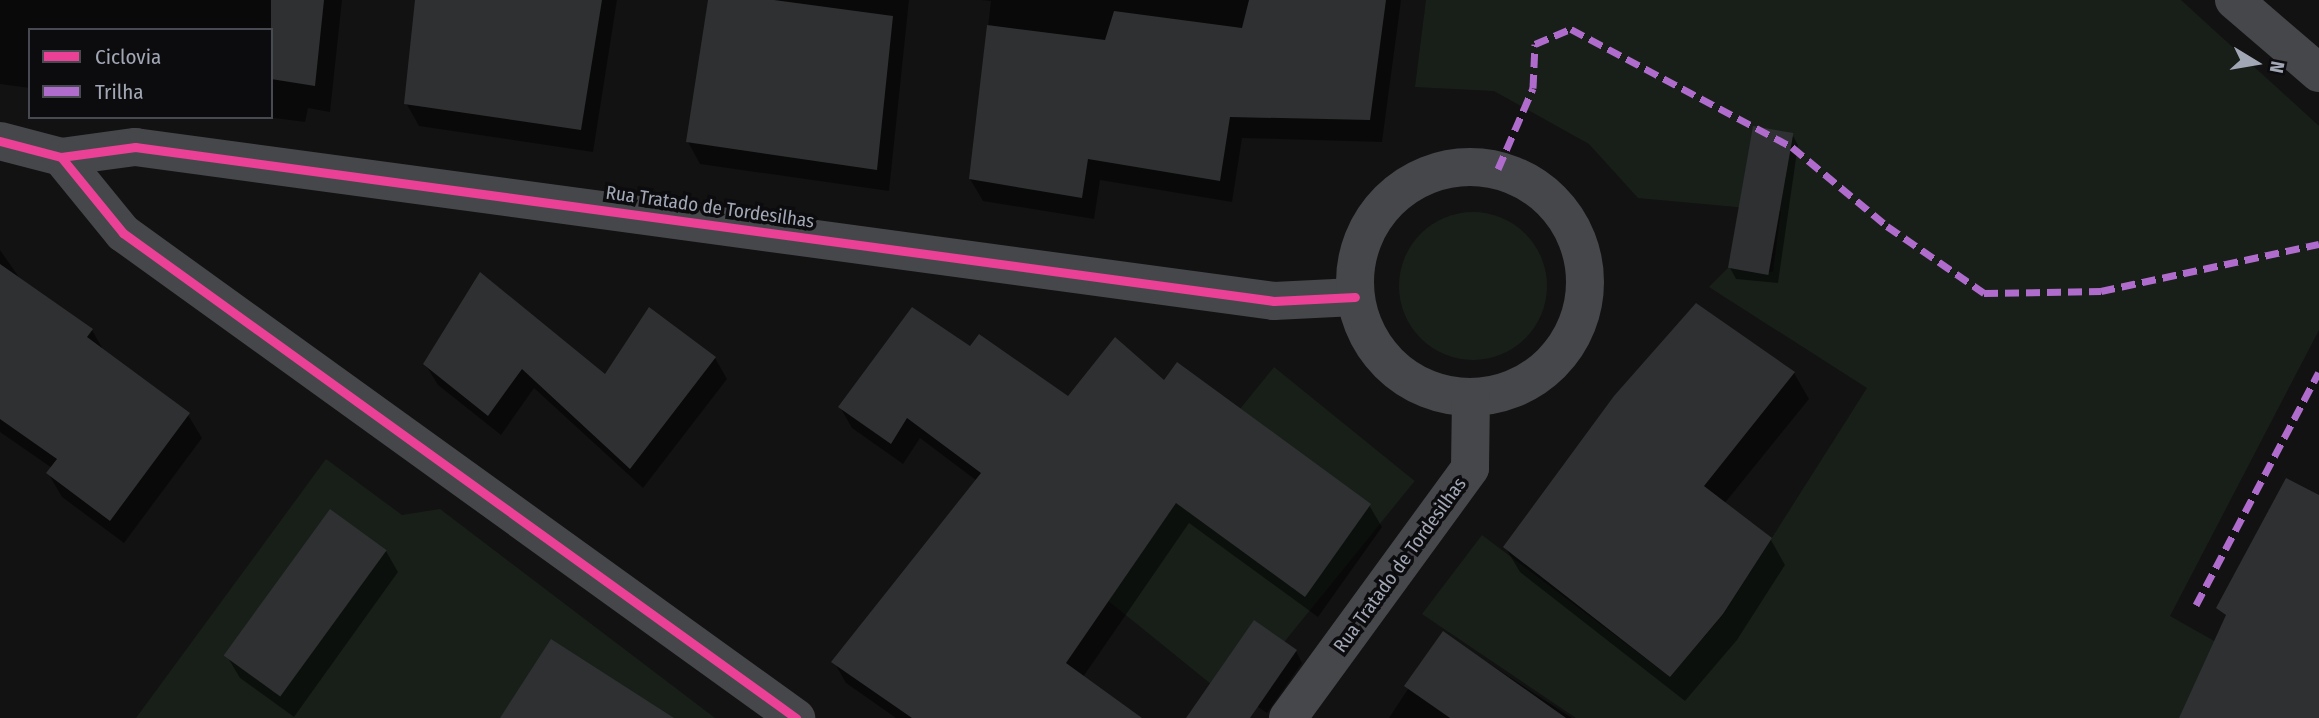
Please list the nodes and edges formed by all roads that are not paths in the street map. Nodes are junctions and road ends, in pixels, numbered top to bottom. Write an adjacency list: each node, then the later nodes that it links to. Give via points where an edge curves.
1 (2234, 0): 2 (street)
2 (2319, 73)
3 (0, 141): 4 (street, Rua Tratado de Tordesilhas)
4 (61, 157): 5 (street, Rua Tratado de Tordesilhas, via 135,147 1274,300); 7 (street, via 123,233)
5 (1355, 297): 6 (street, via 1370,338 1406,380 1437,394); 6 (street, via 1356,259 1370,225 1393,196 1424,176 1461,167 1497,169 1550,201 1578,241 1586,277 1581,314 1565,348 1539,374 1507,393)
6 (1471, 398): 8 (street, Rua Tratado de Tordesilhas, via 1470,468)
7 (796, 718)
8 (1288, 718)

